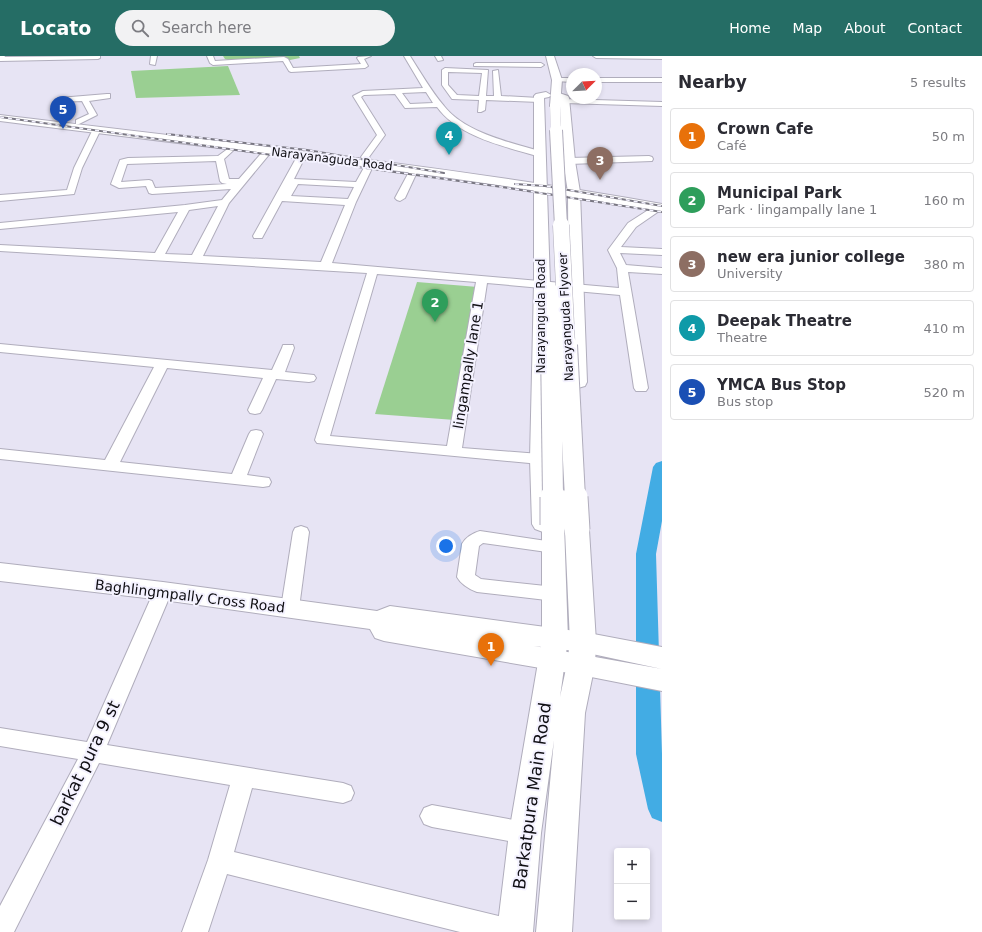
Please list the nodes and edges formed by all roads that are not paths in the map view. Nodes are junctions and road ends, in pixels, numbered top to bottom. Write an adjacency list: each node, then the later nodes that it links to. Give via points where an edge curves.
1 (98, 56): 10 (street)
2 (154, 56): 13 (street)
3 (210, 56): 4 (street, via 213,62 286,60 291,70 365,66 360,58)
4 (368, 56)
5 (407, 56): 21 (street)
6 (536, 56): 15 (main road)
7 (550, 56): 17 (main road)
8 (596, 56): 9 (street)
9 (632, 56): 11 (street)
10 (77, 57): 12 (street)
11 (662, 57)
12 (0, 58)
13 (153, 64)
14 (470, 65): 15 (street)
15 (541, 65): 28 (main road)
16 (496, 71): 26 (street)
17 (558, 80): 18 (street); 28 (main road)
18 (566, 80)
19 (602, 80): 20 (street)
20 (662, 80)
21 (429, 90): 22 (street); 30 (street)
22 (397, 92): 30 (street, via 408,106); 43 (street, via 363,93 357,96 381,135)
23 (107, 96): 25 (street)
24 (482, 98): 24 (street, via 486,70 445,70 445,85 454,97); 26 (street); 31 (street)
25 (84, 99): 27 (street); 34 (street, via 93,115)
26 (498, 99): 28 (street)
27 (59, 100)
28 (551, 100): 29 (street); 39 (main road, Narayanguda Road); 44 (main road); 87 (main road, Narayanguda Flyover, bridge); 88 (main road, Narayanguda Flyover, bridge)
29 (662, 104)
30 (439, 105): 39 (street, via 455,121 483,135)
31 (481, 110)
32 (0, 112): 34 (main road, Narayanaguda Road)
33 (0, 118): 35 (main road, Narayanaguda Road)
34 (79, 122): 36 (main road, Narayanaguda Road)
35 (97, 129): 36 (main road, Narayanaguda Road); 50 (street, via 78,168 71,192)
36 (124, 130): 37 (main road, Narayanaguda Road); 43 (main road, Narayanaguda Road)
37 (233, 147): 38 (main road, Narayanaguda Road); 41 (street)
38 (268, 151): 40 (main road, Narayanaguda Road); 46 (street)
39 (540, 154): 47 (main road, Narayanguda Road)
40 (302, 155): 43 (main road, Narayanaguda Road); 51 (street)
41 (220, 158): 46 (street, via 226,181); 46 (street, via 123,162 116,184 149,183 152,191)
42 (649, 159): 44 (street)
43 (368, 160): 45 (main road, Narayanaguda Road); 47 (main road, Narayanaguda Road); 48 (street)
44 (569, 161): 49 (main road)
45 (414, 170): 47 (main road, Narayanaguda Road); 52 (street)
46 (239, 184): 53 (street)
47 (539, 184): 49 (main road, Narayanaguda Road); 69 (main road, Narayanguda Road)
48 (360, 185): 51 (street, via 295,181); 54 (street)
49 (573, 189): 55 (main road, Narayanaguda Road); 70 (main road)
50 (0, 198)
51 (282, 198): 54 (street); 58 (street)
52 (400, 198)
53 (225, 202): 56 (street); 63 (street)
54 (351, 202): 64 (street)
55 (661, 206): 60 (street, via 632,225)
56 (185, 208): 57 (street); 62 (street)
57 (0, 226)
58 (258, 236)
59 (0, 248): 62 (street)
60 (613, 250): 61 (street); 65 (street)
61 (662, 252)
62 (158, 256): 63 (street)
63 (196, 259): 64 (street)
64 (325, 266): 66 (street)
65 (622, 268): 67 (street); 71 (street)
66 (373, 270): 68 (street); 80 (street, via 322,440)
67 (662, 271)
68 (482, 279): 69 (street); 80 (street, lingampally lane 1)
69 (542, 284): 70 (street); 82 (main road, Narayanguda Road)
70 (575, 288): 71 (street); 87 (main road, via 580,459 585,529)
71 (625, 292): 77 (street)
72 (0, 348): 74 (street)
73 (288, 348): 75 (street)
74 (163, 363): 75 (street); 83 (street)
75 (274, 374): 76 (street); 78 (street)
76 (309, 378)
77 (641, 388)
78 (255, 410)
79 (256, 434): 84 (street)
80 (454, 451): 82 (street)
81 (0, 454): 83 (street)
82 (540, 460): 88 (main road, Narayanguda Road, via 544,530)
83 (110, 466): 84 (street)
84 (238, 479): 85 (street)
85 (263, 482)
86 (301, 532): 92 (street)
87 (578, 534): 93 (main road, Narayanguda Flyover)
88 (553, 536): 91 (main road, Narayanguda Flyover); 91 (street, via 480,537 470,544 466,577 477,585)
89 (0, 572): 90 (main road, Baghlingmpally Cross Road)
90 (163, 592): 92 (main road, Baghlingmpally Cross Road); 97 (street, barkat pura 9 st)
91 (555, 594): 93 (main road, Narayanguda Flyover)
92 (290, 608): 93 (main road, Baghlingmpally Cross Road, via 380,621 384,631)
93 (581, 653): 94 (main road); 95 (main road); 101 (main road, Barkatpura Main Road); 107 (main road, via 571,713)
94 (662, 658)
95 (662, 680)
96 (0, 737): 97 (street)
97 (93, 752): 98 (street); 103 (street, barkat pura 9 st)
98 (244, 776): 99 (street); 102 (street)
99 (343, 792)
100 (432, 816): 101 (street)
101 (525, 834): 106 (main road, Barkatpura Main Road)
102 (220, 860): 104 (street); 105 (street)
103 (0, 932)
104 (195, 932)
105 (511, 932)
106 (515, 932)
107 (554, 932)

